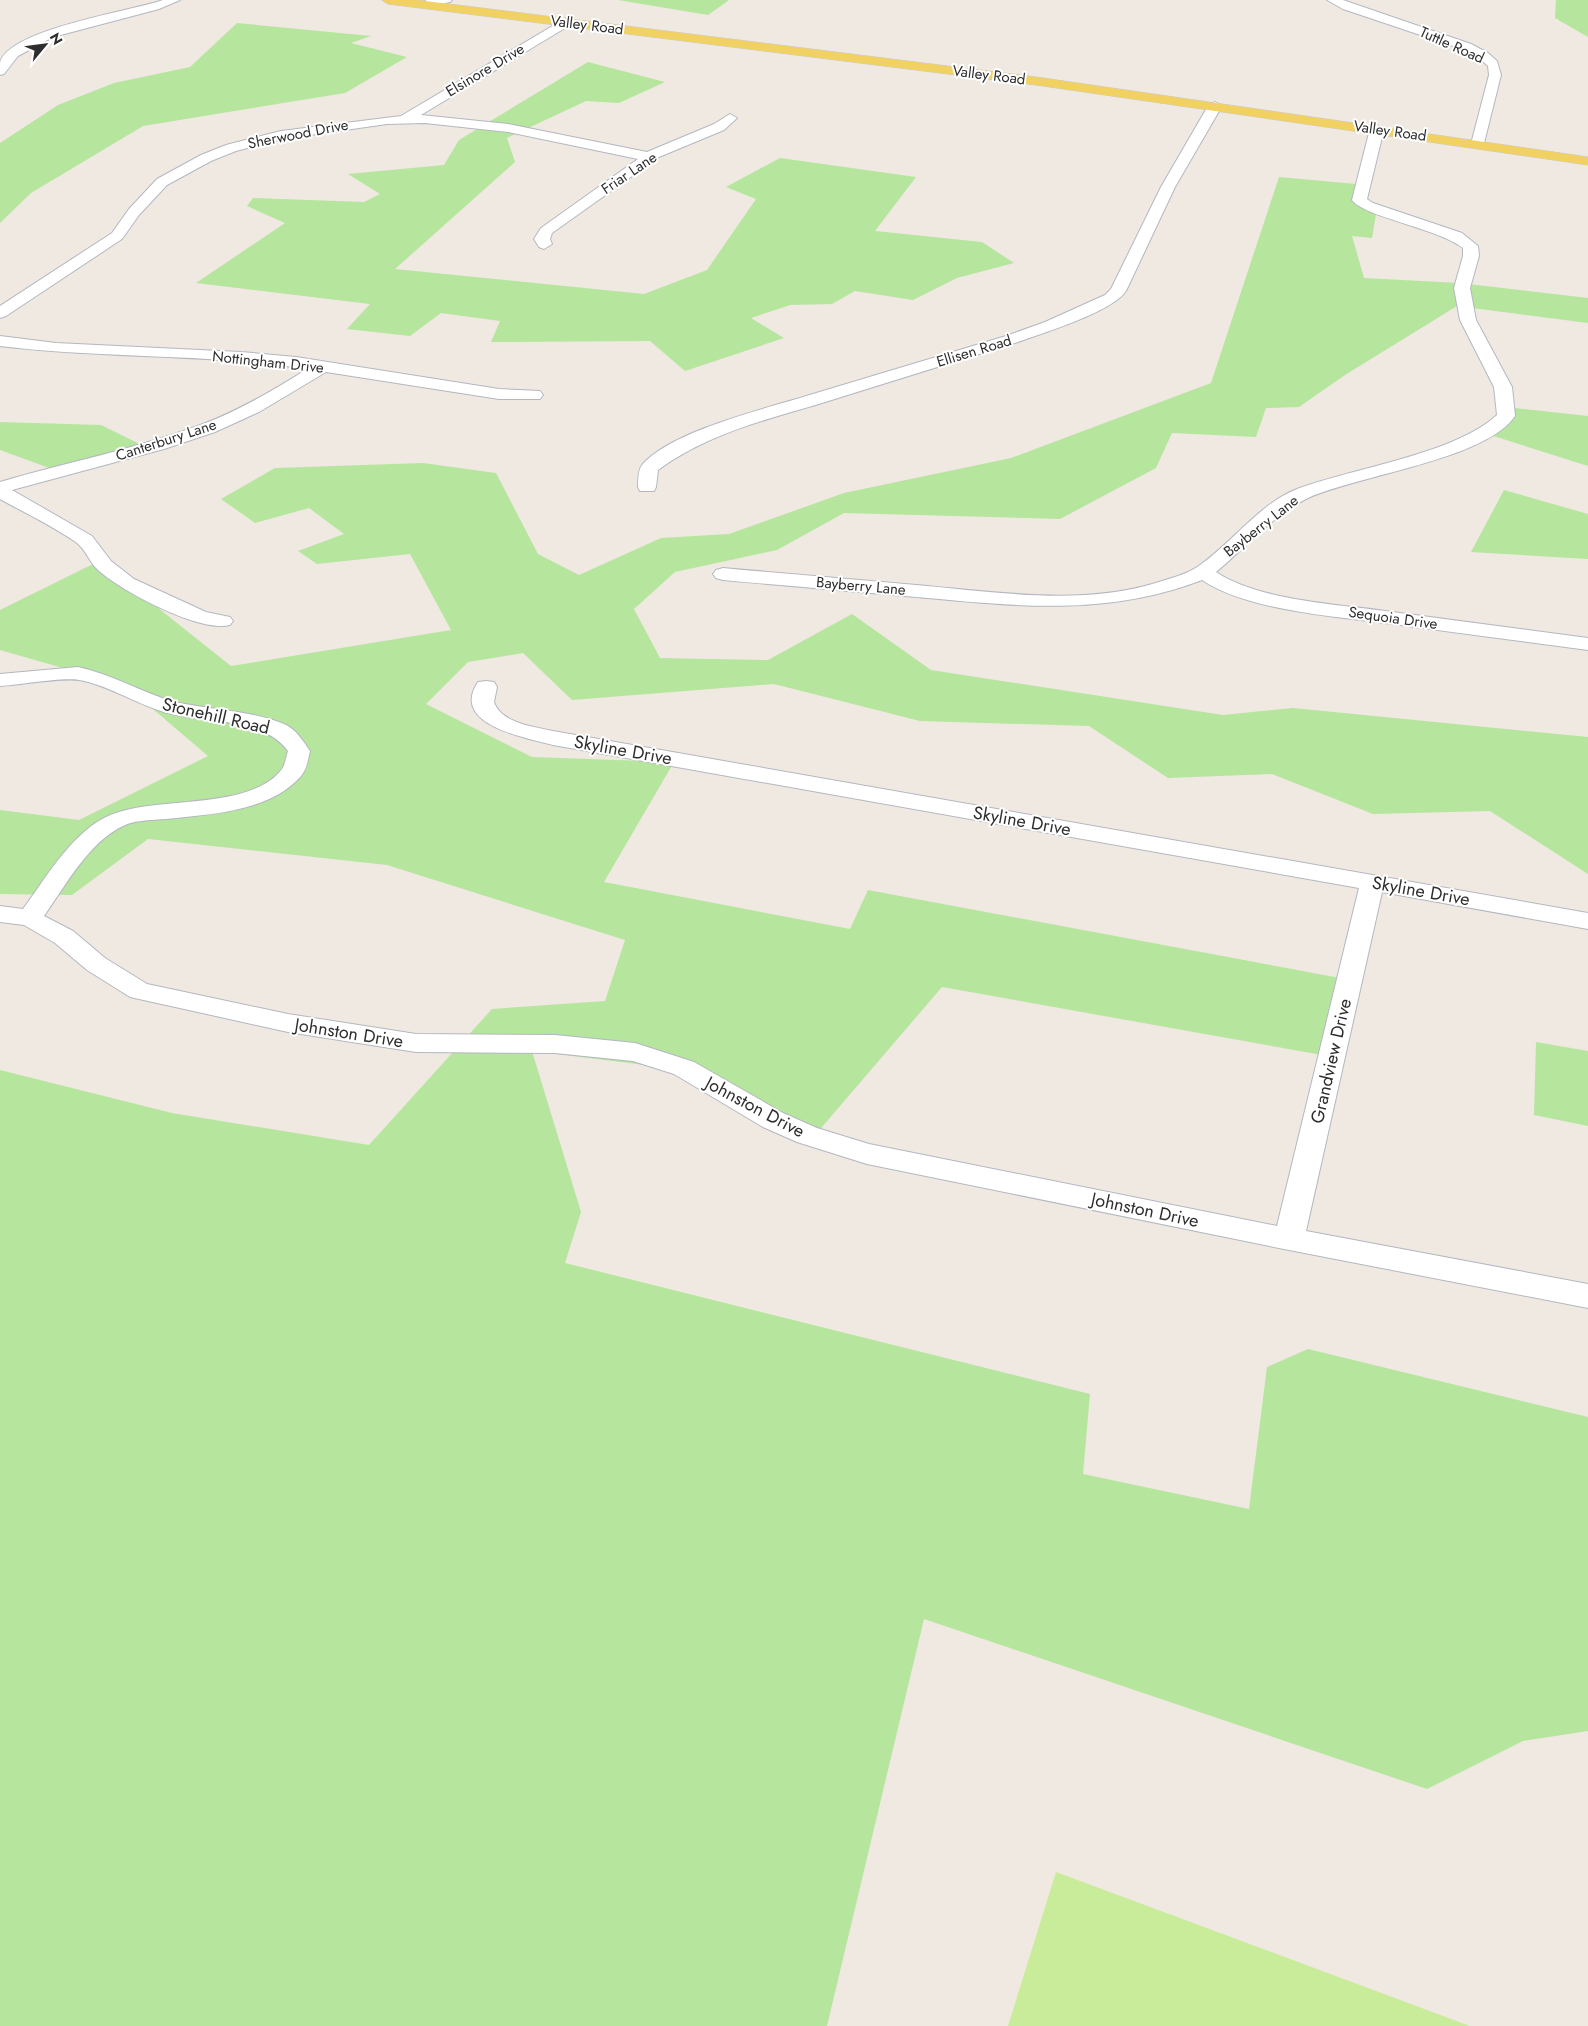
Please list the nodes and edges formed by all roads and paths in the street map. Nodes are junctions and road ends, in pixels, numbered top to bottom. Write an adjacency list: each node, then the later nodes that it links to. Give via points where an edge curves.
1 (174, 0): 7 (street, via 43,36 12,55)
2 (388, 0): 5 (main road, Valley Road)
3 (446, 0): 5 (street)
4 (1333, 0): 12 (street, Tuttle Road, via 1466,47 1490,61 1495,75)
5 (424, 4): 6 (main road, Valley Road)
6 (566, 22): 8 (main road, Valley Road); 10 (street, Elsinore Drive)
7 (0, 71)
8 (1215, 106): 11 (main road, Valley Road); 20 (street, Ellisen Road, via 1168,187 1118,291 1111,298 1020,337 765,415 687,444 665,454 649,468)
9 (730, 118): 13 (street, Friar Lane, via 719,127)
10 (405, 119): 13 (street, Sherwood Drive, via 508,128); 16 (street, Sherwood Drive, via 281,135 206,158 162,182 117,236)
11 (1377, 129): 12 (main road, Valley Road); 22 (street, Bayberry Lane, via 1359,200 1368,206 1457,236 1470,246 1471,256 1462,288 1468,320 1503,387 1506,416 1496,427 1475,439 1302,494 1266,518)
12 (1478, 144): 14 (main road, Valley Road)
13 (650, 156): 15 (street, Friar Lane, via 546,231 542,238)
14 (1588, 161)
15 (544, 244)
16 (0, 312)
17 (0, 341): 18 (street, Nottingham Drive, via 56,348 241,357)
18 (322, 367): 19 (street, Nottingham Drive, via 499,394); 21 (street, Canterbury Lane, via 287,389 210,428)
19 (534, 395)
20 (647, 487)
21 (0, 489): 24 (street, via 85,540 104,565 127,583 201,618)
22 (1203, 572): 23 (street, Bayberry Lane, via 1166,586 1128,595 1060,601 991,598); 25 (street, Sequoia Drive, via 1224,586 1258,597)
23 (723, 574)
24 (223, 621)
25 (1588, 644)
26 (0, 680): 30 (street, Stonehill Road, via 84,674 169,707 251,721 276,729 287,735 299,751 295,770 286,779 245,800 121,819 100,829)
27 (486, 687): 28 (street, Skyline Drive, via 483,703 489,716 500,724 553,738)
28 (1372, 883): 31 (street, Skyline Drive); 32 (street, Grandview Drive)
29 (0, 914): 30 (street, Johnston Drive)
30 (30, 918): 32 (street, Johnston Drive, via 64,937 96,964 139,991 288,1023 416,1043 460,1046 555,1044 635,1052 684,1068 773,1120 807,1135 867,1154)
31 (1588, 921)
32 (1289, 1239): 33 (street, Johnston Drive)
33 (1588, 1296)

